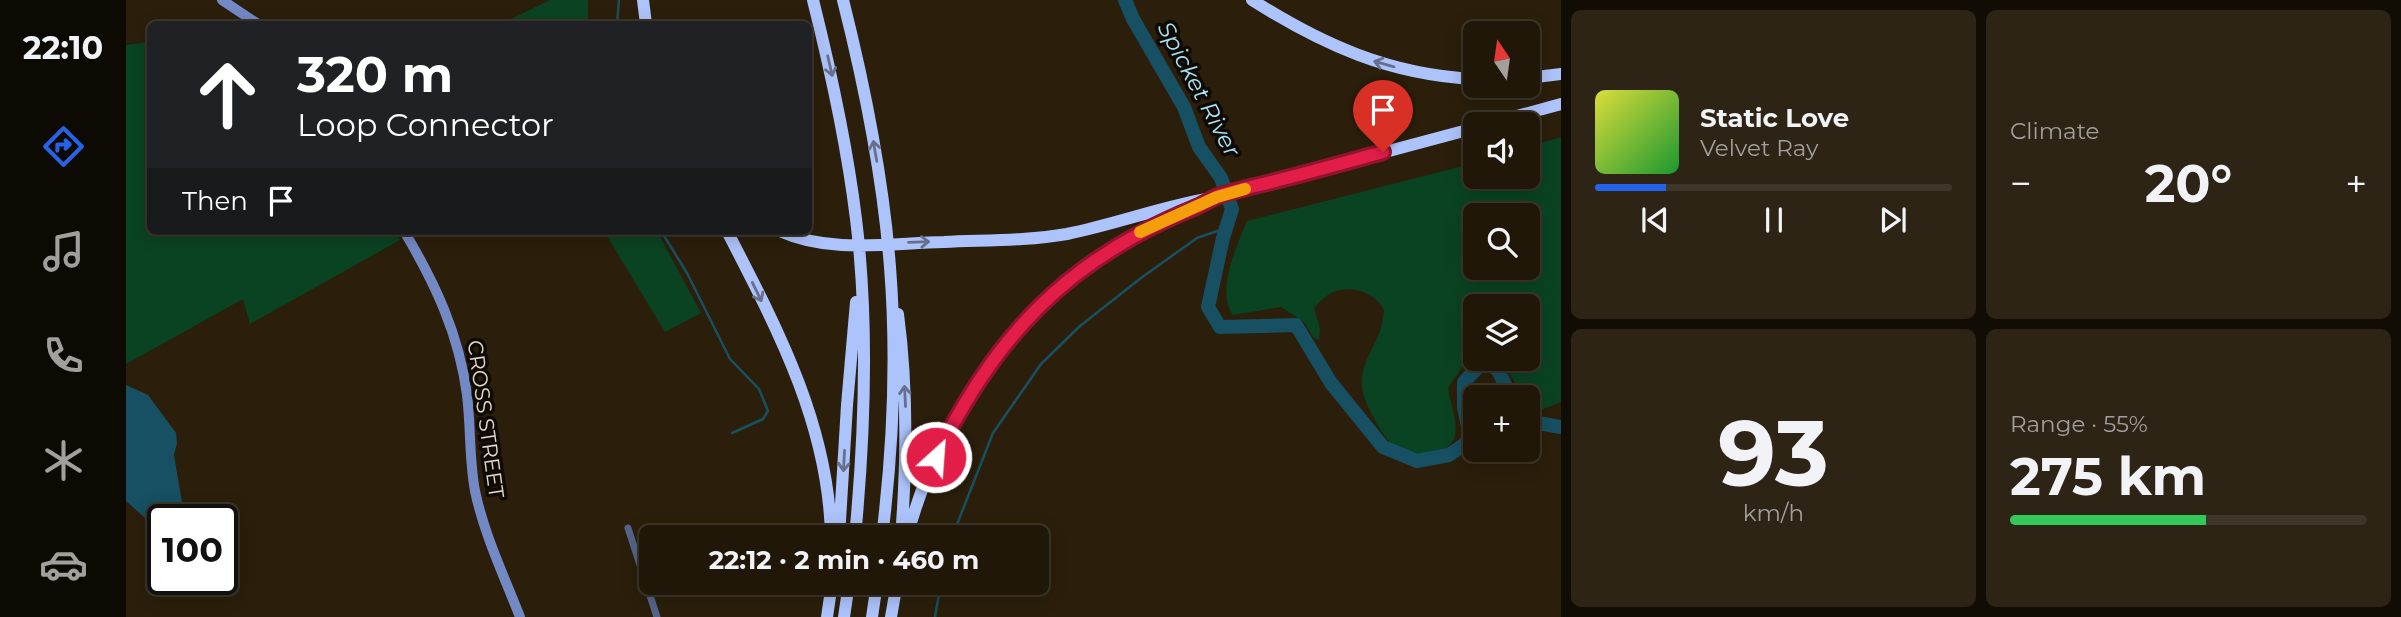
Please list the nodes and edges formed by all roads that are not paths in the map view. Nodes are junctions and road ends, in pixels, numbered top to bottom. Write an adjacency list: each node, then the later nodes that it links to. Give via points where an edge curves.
1 (222, 0): 7 (street)
2 (643, 0): 8 (highway)
3 (649, 0): 9 (highway)
4 (813, 0): 21 (highway, one-way to 21, via 838,105)
5 (843, 0): 20 (highway, one-way to 5, via 866,100)
6 (1252, 0): 11 (highway, one-way to 6, via 1399,69 1350,53 1309,35)
7 (254, 21)
8 (646, 21)
9 (647, 21)
10 (1561, 74): 12 (highway)
11 (1463, 77)
12 (1540, 77)
13 (1561, 104): 14 (highway)
14 (1532, 112)
15 (1463, 131): 16 (highway)
16 (1217, 197): 19 (highway, one-way to 16, via 832,244 1025,239); 27 (highway, via 1111,249 1035,309 993,359 951,426)
17 (406, 235): 34 (street, CROSS STREET, via 432,279 453,330 467,393 477,500)
18 (729, 235): 22 (highway, one-way to 22, via 806,399 818,440)
19 (791, 235)
20 (890, 269): 25 (highway, via 891,430); 26 (highway, one-way to 20, via 905,398)
21 (860, 271): 23 (highway, one-way to 23); 24 (highway, via 863,394)
22 (830, 525)
23 (840, 525)
24 (856, 525)
25 (883, 525)
26 (902, 525)
27 (910, 525)
28 (628, 528): 35 (street)
29 (830, 595): 33 (highway)
30 (847, 595): 36 (highway)
31 (875, 595): 37 (highway)
32 (895, 595): 38 (highway)
33 (827, 616)
34 (520, 617)
35 (657, 617)
36 (844, 617)
37 (872, 617)
38 (891, 617)

